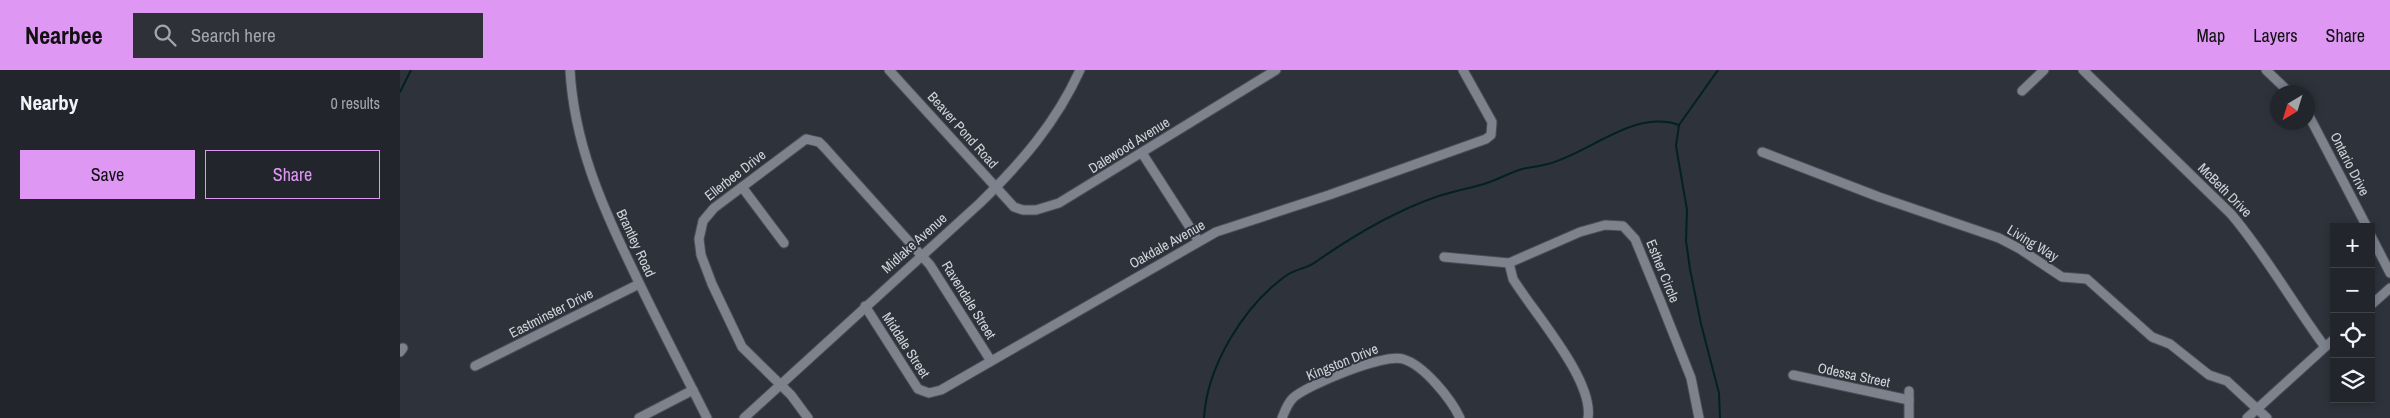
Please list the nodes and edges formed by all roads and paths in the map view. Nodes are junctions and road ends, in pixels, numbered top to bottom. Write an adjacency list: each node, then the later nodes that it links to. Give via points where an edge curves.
1 (570, 70): 24 (street, Brantley Road, via 575,117 588,169)
2 (889, 70): 15 (street, Beaver Pond Road)
3 (1080, 70): 15 (street, Midlake Avenue, via 1048,128)
4 (1276, 70): 13 (street, Dalewood Avenue)
5 (1463, 70): 17 (street, Oakdale Avenue, via 1492,122 1491,135 1479,142)
6 (2044, 70): 10 (street)
7 (2083, 70): 29 (street, McBeth Drive, via 2235,219)
8 (2266, 70): 9 (street)
9 (2282, 85)
10 (2022, 91)
11 (2315, 128): 16 (street, Ontario Drive)
12 (1762, 152): 36 (street, Living Way, via 1999,238 2062,277 2087,279 2152,337 2170,344 2209,375 2226,381)
13 (1142, 153): 15 (street, Dalewood Avenue, via 1058,203 1036,210 1014,207); 17 (street)
14 (742, 187): 18 (street); 20 (street, Ellerbee Drive, via 800,142 811,139 824,147); 33 (street, Ellerbee Drive, via 714,208 703,221 699,234 701,255 742,347)
15 (996, 188): 20 (street, Midlake Avenue)
16 (2364, 223)
17 (1198, 240): 30 (street, Oakdale Avenue)
18 (784, 243)
19 (2375, 244): 23 (street)
20 (922, 254): 27 (street, Midlake Avenue); 30 (street, Ravendale Street)
21 (1444, 256): 22 (street, Esther Circle)
22 (1510, 263): 43 (street, via 1513,279 1584,385 1589,400); 44 (street, Esther Circle, via 1580,232 1605,225 1623,226 1635,239 1684,361)
23 (2390, 273)
24 (640, 284): 31 (street, Eastminster Drive); 34 (street, Brantley Road)
25 (2390, 288): 26 (street)
26 (2375, 301)
27 (865, 306): 33 (street, Midlake Avenue); 35 (street, Middale Street, via 915,385)
28 (2330, 343): 29 (street)
29 (2325, 347): 36 (street)
30 (991, 361): 35 (street, Oakdale Avenue, via 941,390)
31 (475, 366)
32 (1794, 375): 45 (street, Odessa Street, via 1909,396)
33 (780, 385): 39 (street, Midlake Avenue); 40 (street, Ellerbee Drive)
34 (693, 390): 37 (street); 38 (street, Brantley Road)
35 (929, 393)
36 (2257, 409): 46 (street); 47 (street, Living Way)
37 (639, 418)
38 (707, 418)
39 (744, 418)
40 (808, 418)
41 (1282, 418): 42 (street, Kingston Drive, via 1288,404 1298,395 1340,375 1394,358 1407,360 1428,376 1450,399)
42 (1460, 418)
43 (1588, 418)
44 (1699, 418)
45 (1909, 418)
46 (2247, 418)
47 (2267, 418)

